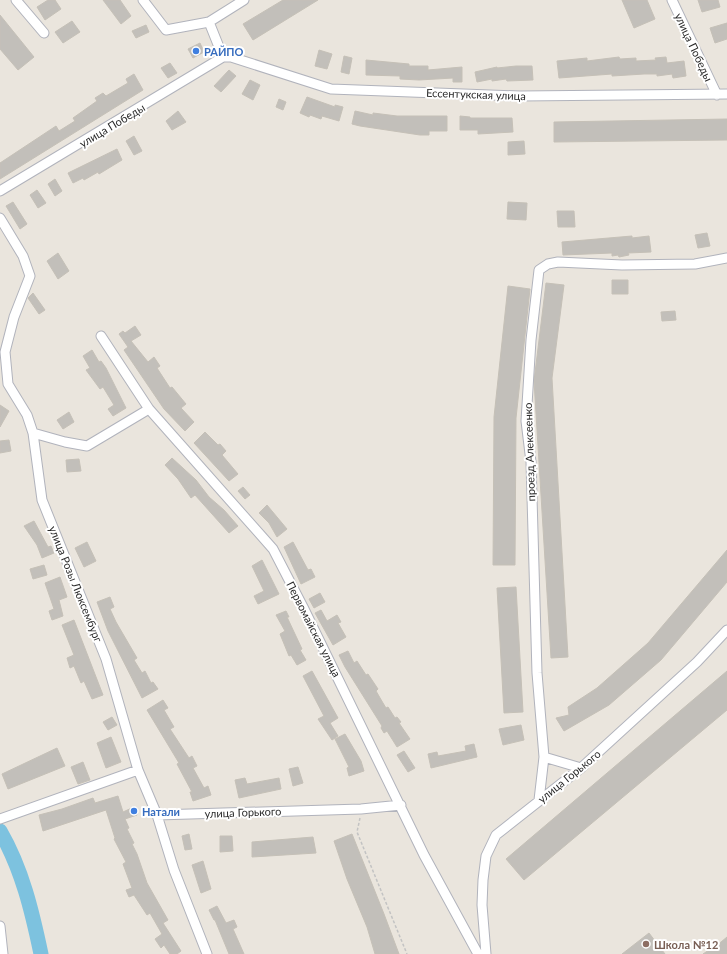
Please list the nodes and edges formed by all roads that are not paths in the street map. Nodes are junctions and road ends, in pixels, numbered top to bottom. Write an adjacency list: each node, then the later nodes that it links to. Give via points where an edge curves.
1 (16, 0): 6 (street)
2 (143, 0): 5 (street, via 166,30)
3 (244, 0): 5 (street)
4 (672, 0): 9 (street, улица Победы)
5 (209, 22): 7 (street)
6 (44, 33)
7 (227, 57): 9 (street, Ессентукская улица, via 331,89 520,96); 10 (street, улица Победы)
8 (727, 94): 9 (street, Ессентукская улица)
9 (717, 95)
10 (0, 191)
11 (0, 218): 15 (street, улица Розы Люксембург, via 23,256 30,276 14,317 5,352 8,384 27,415)
12 (727, 258): 17 (street, проезд Алексеенко, via 695,264 622,265 558,262 543,266 539,270 526,421 531,462 537,673)
13 (101, 336): 14 (street, Первомайская улица)
14 (149, 409): 15 (street, via 88,446); 21 (street, Первомайская улица, via 273,549)
15 (33, 433): 19 (street, улица Розы Люксембург, via 42,500 106,659)
16 (727, 630): 18 (street, улица Горького, via 697,662)
17 (544, 757): 18 (street); 20 (street, проезд Алексеенко)
18 (581, 768): 20 (street, улица Горького)
19 (138, 770): 22 (street, улица Розы Люксембург); 23 (street)
20 (539, 800): 28 (street, улица Горького, via 496,836 486,856 482,905)
21 (401, 805): 22 (street, улица Горького); 27 (street, Первомайская улица, via 424,855)
22 (157, 815): 26 (street, улица Розы Люксембург, via 174,870)
23 (0, 819)
24 (0, 926): 25 (street)
25 (2, 954)
26 (207, 954)
27 (478, 954)
28 (486, 954)

